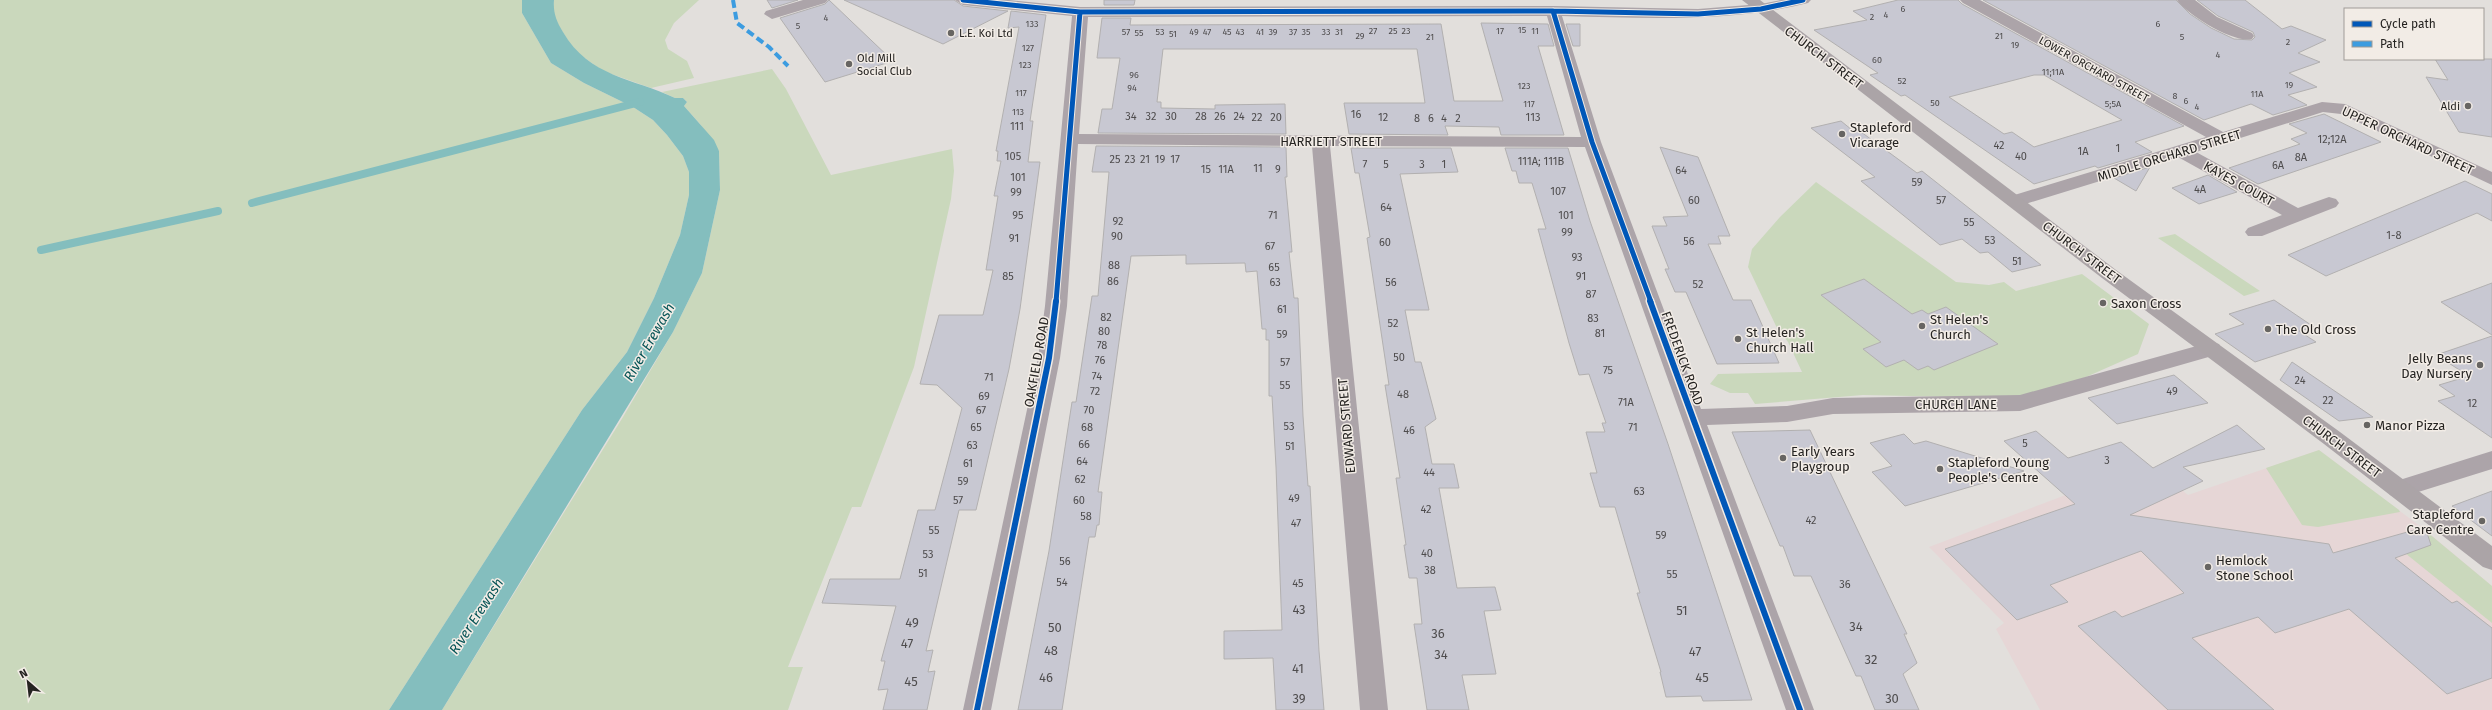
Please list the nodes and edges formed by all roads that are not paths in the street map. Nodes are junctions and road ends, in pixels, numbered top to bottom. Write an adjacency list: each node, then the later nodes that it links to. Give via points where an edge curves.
1 (820, 0): 11 (street)
2 (962, 0): 6 (street)
3 (1803, 0): 7 (street)
4 (1968, 0): 14 (street, LOWER ORCHARD STREET)
5 (2185, 0): 12 (street, via 2211,20 2231,29)
6 (997, 2): 10 (street)
7 (1756, 5): 9 (street, via 1698,14); 20 (main road, CHURCH STREET)
8 (1161, 6): 9 (street); 10 (street)
9 (1554, 11): 17 (street, FREDERICK ROAD)
10 (1080, 12): 15 (street, OAKFIELD ROAD)
11 (772, 14)
12 (2247, 30)
13 (2322, 107): 14 (street, MIDDLE ORCHARD STREET); 19 (street, UPPER ORCHARD STREET, via 2345,109)
14 (2221, 138): 18 (street, MIDDLE ORCHARD STREET)
15 (1070, 139): 16 (street, HARRIETT STREET); 29 (street, OAKFIELD ROAD, via 1056,306 1049,358)
16 (1321, 142): 17 (street, HARRIETT STREET); 30 (street, EDWARD STREET)
17 (1592, 142): 25 (street, FREDERICK ROAD)
18 (2181, 151): 20 (street, MIDDLE ORCHARD STREET); 22 (street, KAYES COURT)
19 (2492, 179)
20 (2015, 201): 24 (main road, CHURCH STREET)
21 (2329, 203): 22 (street, KAYES COURT)
22 (2298, 216): 23 (street, KAYES COURT)
23 (2255, 232)
24 (2211, 349): 25 (street, CHURCH LANE, via 2020,403 1834,406 1787,414); 27 (main road, CHURCH STREET)
25 (1693, 417): 31 (street, FREDERICK ROAD)
26 (2492, 460): 27 (street)
27 (2400, 489): 28 (main road, CHURCH STREET)
28 (2492, 560)
29 (977, 710)
30 (1374, 710)
31 (1800, 710)

